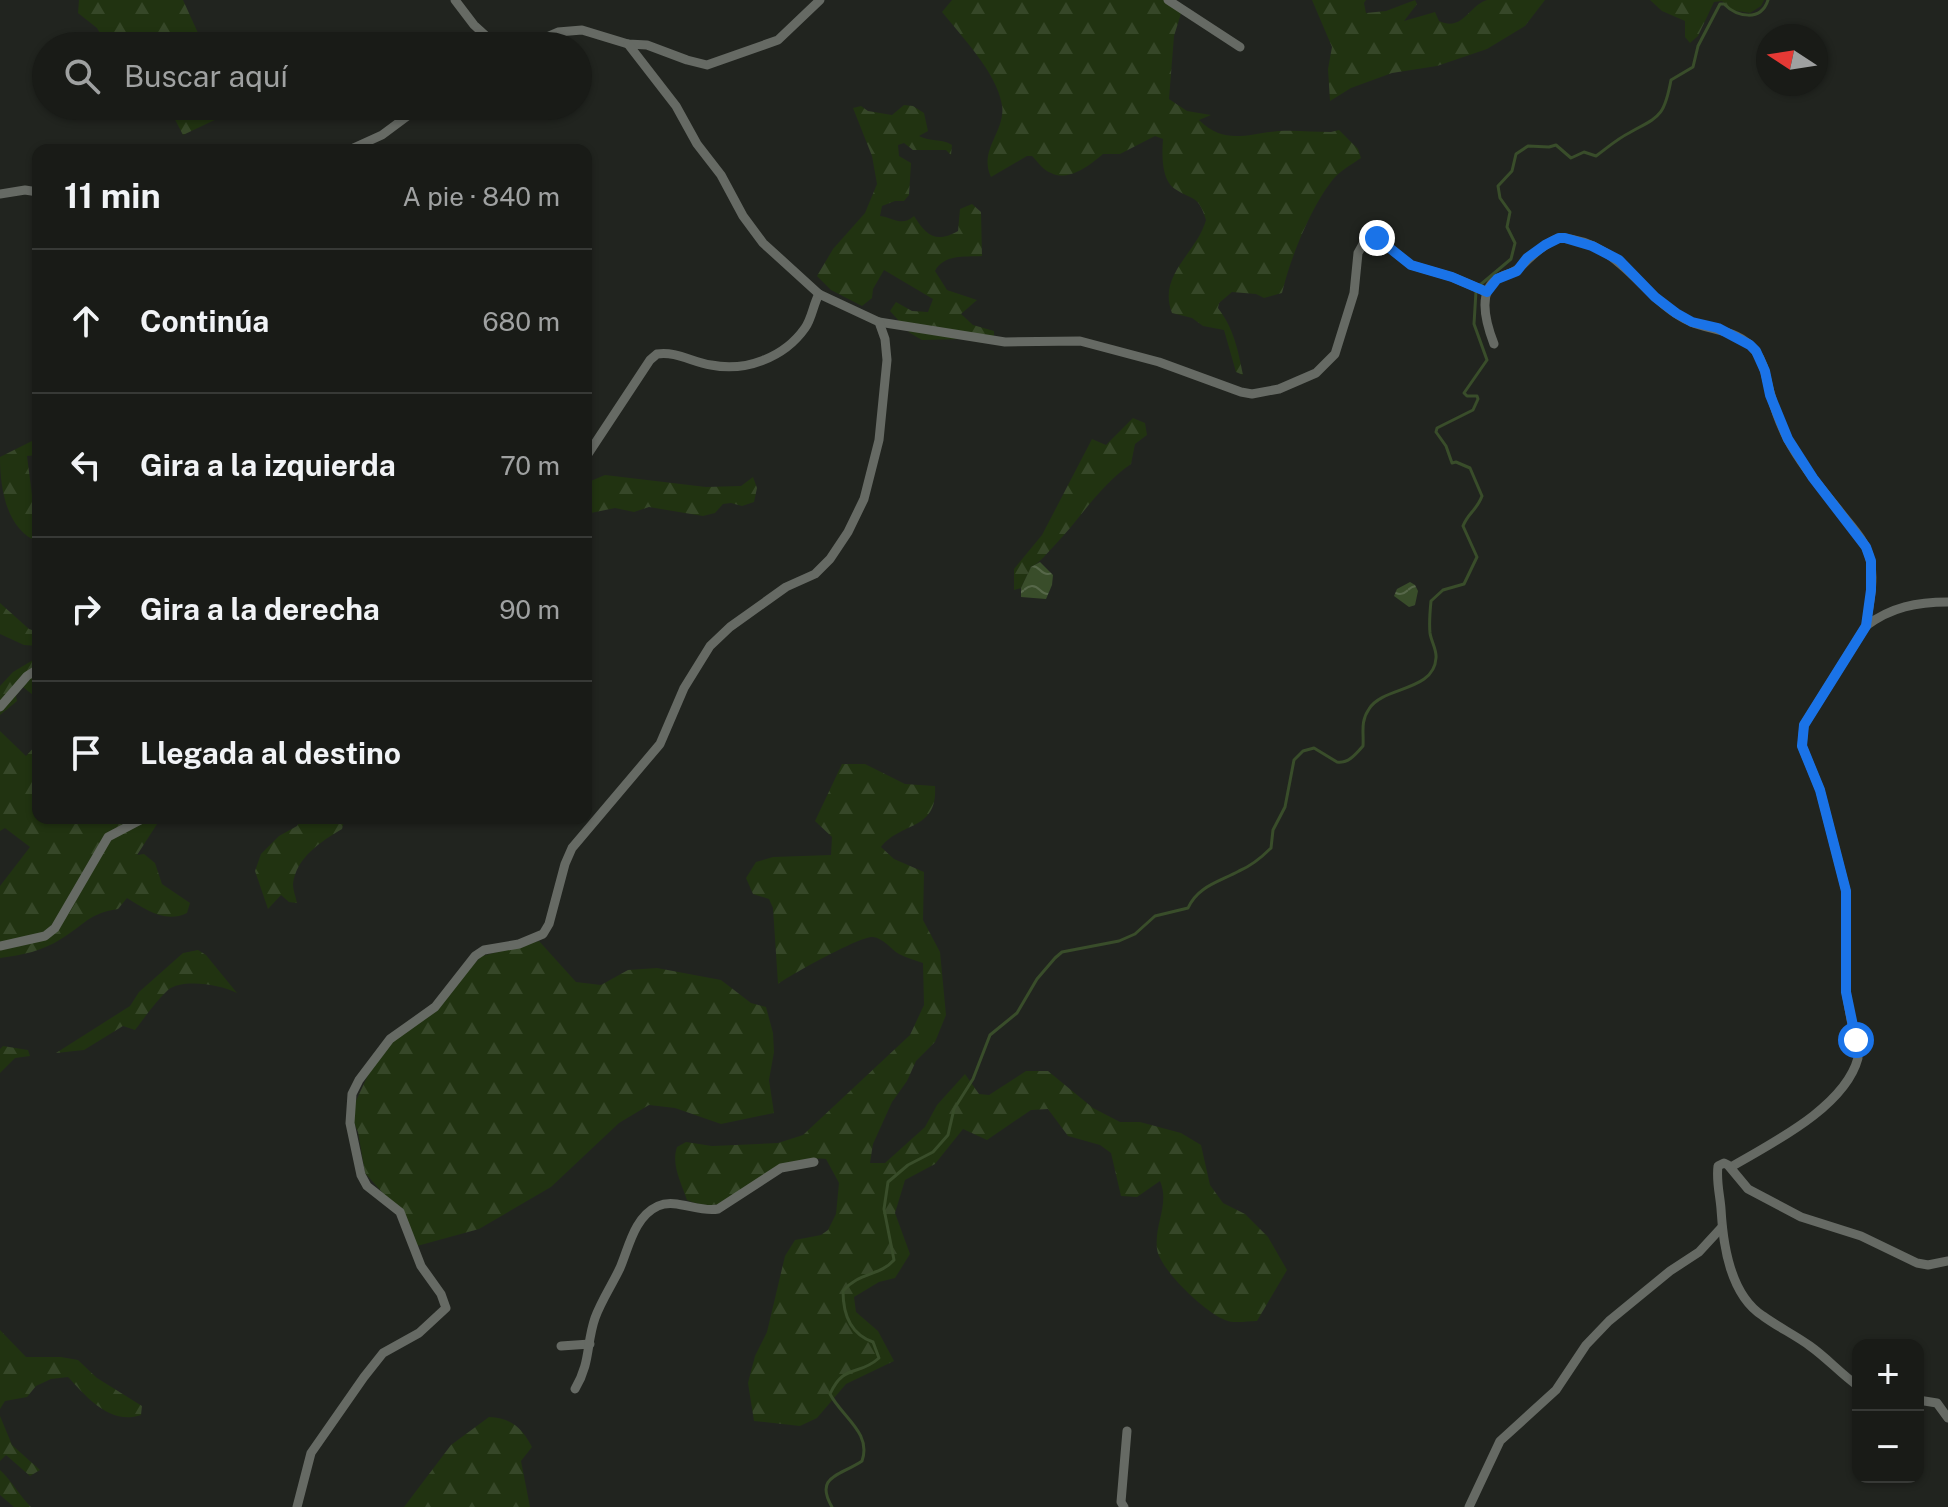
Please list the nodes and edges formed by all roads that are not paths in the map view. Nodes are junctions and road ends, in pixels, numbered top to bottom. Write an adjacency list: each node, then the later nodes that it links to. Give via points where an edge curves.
1 (455, 0): 4 (street)
2 (820, 0): 8 (street, via 778,40 707,65)
3 (1168, 0): 9 (street)
4 (482, 32)
5 (558, 32): 6 (street)
6 (585, 32)
7 (592, 34): 8 (street)
8 (628, 44): 15 (street, via 676,106 763,243)
9 (1240, 47)
10 (402, 120): 11 (street)
11 (362, 144)
12 (32, 191): 13 (street)
13 (0, 194)
14 (1480, 289): 16 (street, via 1423,270 1377,238 1367,237 1358,253 1354,293 1331,361 1293,384 1252,394 1080,341 1005,342); 17 (street); 20 (street, via 1517,271 1545,245 1565,238 1619,260 1676,313 1750,345 1765,371 1788,439 1866,547 1871,590)
15 (819, 294): 16 (street); 18 (street, via 804,330 784,349 753,364 712,366 657,354)
16 (879, 322): 36 (street, via 887,360 879,440 864,499 830,559 710,646 688,680 660,744 572,848 543,934 475,956 435,1007 390,1039 352,1094 350,1123 361,1175 403,1218 421,1266 446,1308 419,1333 383,1353 364,1377 311,1453)
17 (1494, 344)
18 (592, 448)
19 (1948, 602): 20 (street, via 1917,602)
20 (1866, 626): 26 (street, via 1804,725 1802,746 1820,790 1846,891 1846,992 1858,1058 1824,1106)
21 (32, 673): 22 (street)
22 (0, 707)
23 (133, 824): 24 (street, via 108,837 55,928 45,936)
24 (0, 946)
25 (814, 1162): 29 (street, via 781,1168 718,1209 673,1204 647,1213 594,1320)
26 (1731, 1167): 27 (street, via 1724,1163 1717,1170); 28 (street, via 1748,1189 1801,1217 1861,1236 1917,1263)
27 (1722, 1227): 31 (street, via 1731,1269 1760,1315 1815,1349); 38 (street, via 1586,1345 1556,1390 1500,1441)
28 (1948, 1261)
29 (590, 1344): 30 (street); 32 (street)
30 (561, 1346)
31 (1852, 1381)
32 (575, 1389)
33 (1924, 1401): 34 (street, via 1937,1403)
34 (1948, 1418)
35 (1127, 1431): 37 (street)
36 (297, 1507)
37 (1124, 1507)
38 (1469, 1507)

